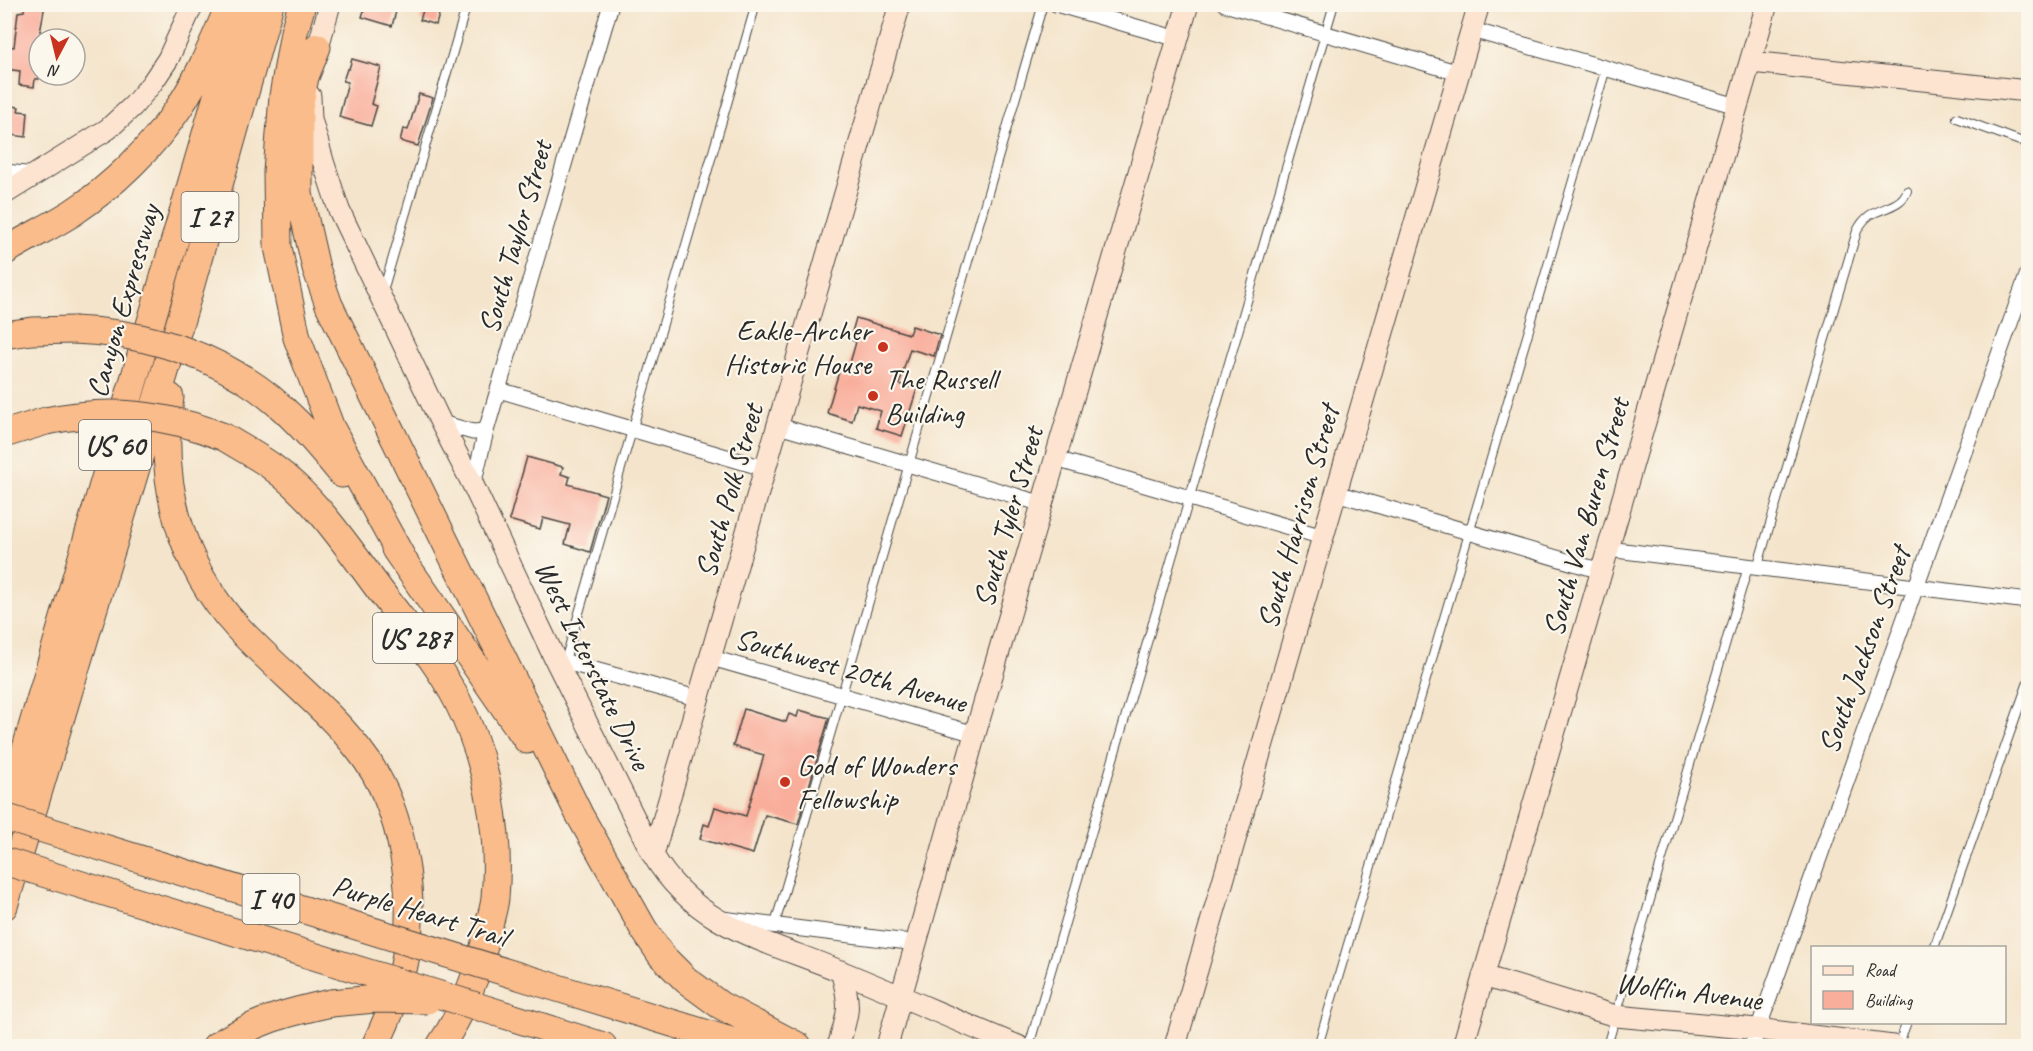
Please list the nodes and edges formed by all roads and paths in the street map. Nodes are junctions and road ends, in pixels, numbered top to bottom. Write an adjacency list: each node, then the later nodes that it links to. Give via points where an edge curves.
1 (193, 4): 30 (main road, via 168,59 133,106 108,129)
2 (230, 4): 33 (highway, via 180,106 142,152 101,192)
3 (244, 4): 67 (highway, Canyon Expressway / US 60)
4 (270, 4): 36 (highway, Canyon Expressway / I 27)
5 (302, 4): 54 (highway, via 283,96 277,172 278,247 297,338 331,428)
6 (330, 4): 21 (main road, West Interstate Drive)
7 (466, 4): 35 (lane)
8 (610, 4): 38 (street, South Taylor Street)
9 (756, 4): 41 (lane)
10 (1043, 4): 45 (lane)
11 (1056, 4): 20 (street)
12 (1188, 4): 20 (main road, South Tyler Street)
13 (1225, 4): 19 (street)
14 (1334, 4): 19 (lane)
15 (1479, 4): 18 (main road, South Harrison Street)
16 (1767, 4): 22 (main road, South Van Buren Street)
17 (898, 5): 40 (main road, South Polk Street)
18 (1472, 30): 23 (street); 24 (main road, South Harrison Street)
19 (1326, 34): 24 (street); 49 (lane)
20 (1178, 39): 44 (main road, South Tyler Street)
21 (317, 47): 35 (main road, West Interstate Drive, via 310,85 311,119 339,210); 65 (highway, via 298,108 297,148 299,194 316,268 329,305)
22 (1750, 62): 25 (main road); 26 (main road, South Van Buren Street)
23 (1606, 68): 26 (street); 51 (lane)
24 (1459, 73): 48 (main road, South Harrison Street)
25 (2028, 91)
26 (1737, 106): 53 (main road, South Van Buren Street)
27 (1957, 118): 28 (lane)
28 (2028, 144)
29 (4, 171): 30 (street)
30 (37, 175): 32 (main road)
31 (1907, 191): 55 (lane, via 1902,200 1869,216 1857,231)
32 (4, 194)
33 (6, 251)
34 (2028, 273): 57 (street, South Jackson Street)
35 (381, 298): 39 (main road, West Interstate Drive)
36 (184, 309): 70 (highway, Canyon Expressway / US 60); 84 (highway, via 169,409 167,453 176,519 187,549 201,579 238,628 359,750 376,774 398,832 407,874 408,942 390,1016)
37 (4, 335): 54 (highway, bridge, via 74,330 121,334 203,358 243,379 276,402 316,442)
38 (499, 390): 41 (street); 42 (street, South Taylor Street)
39 (441, 423): 42 (street, via 473,432); 47 (main road, West Interstate Drive)
40 (779, 426): 45 (street); 46 (main road, South Polk Street)
41 (633, 430): 46 (street); 60 (lane)
42 (486, 431): 47 (street, South Taylor Street)
43 (4, 434): 85 (highway, US 287, bridge, via 66,417 112,413 182,422 224,437 271,466 325,516 435,666 457,699 480,757 495,850 495,900 484,949 467,1001)
44 (1056, 459): 49 (street); 50 (main road, South Tyler Street)
45 (909, 464): 50 (street); 62 (lane)
46 (767, 470): 59 (main road, South Polk Street)
47 (473, 485): 60 (main road, West Interstate Drive)
48 (1336, 493): 51 (street); 52 (main road, South Harrison Street)
49 (1189, 498): 52 (street); 91 (lane)
50 (1043, 504): 64 (main road, South Tyler Street)
51 (1469, 531): 56 (street); 93 (lane)
52 (1323, 537): 92 (main road, South Harrison Street)
53 (1608, 549): 55 (street); 56 (main road, South Van Buren Street)
54 (406, 565): 65 (highway)
55 (1753, 567): 57 (street); 79 (lane)
56 (1601, 571): 76 (main road, South Van Buren Street)
57 (1916, 587): 58 (street); 81 (street, South Jackson Street)
58 (2028, 601)
59 (712, 658): 62 (street, Southwest 20th Avenue); 63 (main road, South Polk Street)
60 (560, 660): 63 (street); 68 (main road, West Interstate Drive)
61 (2028, 682): 74 (lane)
62 (842, 696): 64 (street, Southwest 20th Avenue); 72 (lane)
63 (700, 699): 68 (main road, South Polk Street)
64 (975, 734): 73 (main road, South Tyler Street)
65 (579, 814): 82 (highway, via 661,955 720,1005)
66 (4, 817): 87 (highway, Purple Heart Trail / I 40, bridge)
67 (4, 823)
68 (653, 855): 71 (main road, West Interstate Drive, via 680,891)
69 (4, 861): 78 (highway, I 40, bridge)
70 (4, 906)
71 (712, 918): 72 (street); 75 (main road, West Interstate Drive)
72 (775, 924): 73 (street)
73 (916, 943): 77 (main road, South Tyler Street)
74 (1935, 946)
75 (841, 971): 77 (main road, West Interstate Drive); 88 (main road, via 849,1003)
76 (1483, 976): 79 (main road, Wolflin Avenue); 94 (main road, South Van Buren Street)
77 (901, 998): 89 (main road, South Tyler Street); 90 (main road, West Interstate Drive)
78 (476, 1006): 83 (highway, bridge, via 375,999 331,1004 263,1021); 86 (highway, I 40)
79 (1616, 1017): 81 (main road, Wolflin Avenue); 95 (lane)
80 (1907, 1024): 97 (lane)
81 (1755, 1038): 96 (main road, Wolflin Avenue)
82 (791, 1043)
83 (216, 1047)
84 (375, 1047)
85 (440, 1047)
86 (603, 1047)
87 (747, 1047)
88 (838, 1047)
89 (887, 1047)
90 (1018, 1047)
91 (1029, 1047)
92 (1175, 1047)
93 (1317, 1047)
94 (1463, 1047)
95 (1607, 1047)
96 (1893, 1047)
97 (1898, 1047)

